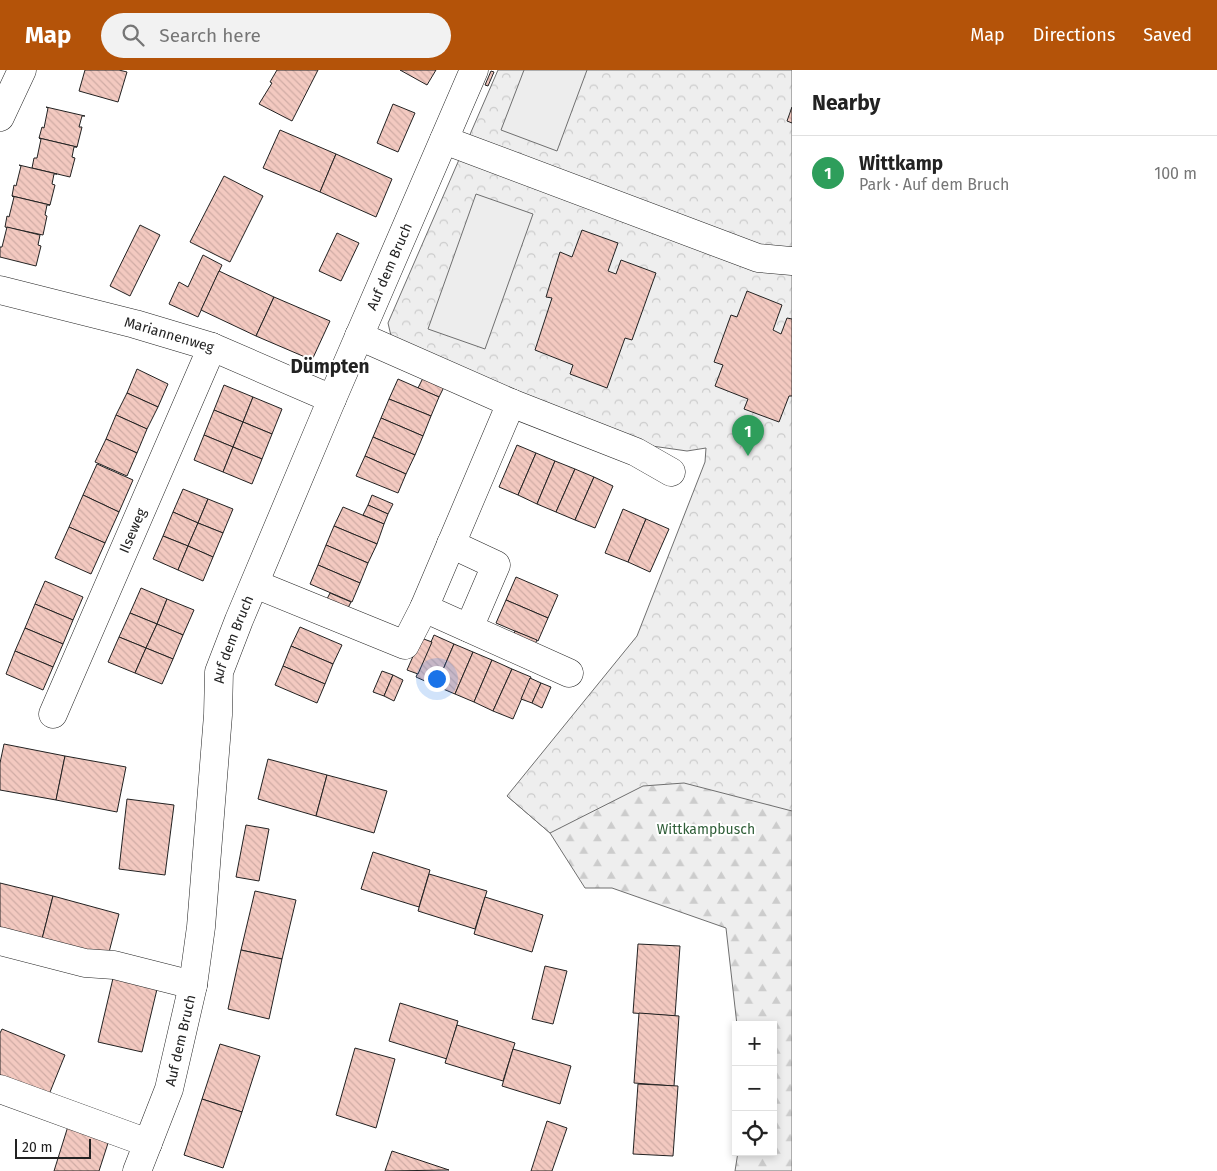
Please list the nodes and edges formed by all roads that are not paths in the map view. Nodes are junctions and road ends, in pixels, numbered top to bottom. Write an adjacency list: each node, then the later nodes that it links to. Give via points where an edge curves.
1 (22, 70): 3 (street)
2 (474, 70): 4 (street, Auf dem Bruch)
3 (0, 117)
4 (444, 140): 5 (street, via 758,258); 7 (street, Auf dem Bruch)
5 (792, 261)
6 (0, 290): 8 (street, Mariannenweg)
7 (359, 336): 9 (street, Auf dem Bruch); 10 (street)
8 (212, 347): 9 (street, Mariannenweg); 17 (street, Ilseweg)
9 (332, 399): 13 (street, Auf dem Bruch)
10 (511, 403): 11 (street, via 636,452); 12 (street)
11 (671, 472)
12 (451, 544): 14 (street); 15 (street, via 496,565)
13 (255, 584): 14 (street, via 404,645); 19 (street, Auf dem Bruch, via 219,672 201,928)
14 (424, 608): 15 (street)
15 (469, 628): 16 (street)
16 (569, 672)
17 (53, 714)
18 (0, 941): 19 (street, via 85,963 114,965)
19 (193, 985): 21 (street, Auf dem Bruch, via 169,1089)
20 (0, 1089): 21 (street)
21 (148, 1143): 22 (street, Auf dem Bruch)
22 (137, 1171)

